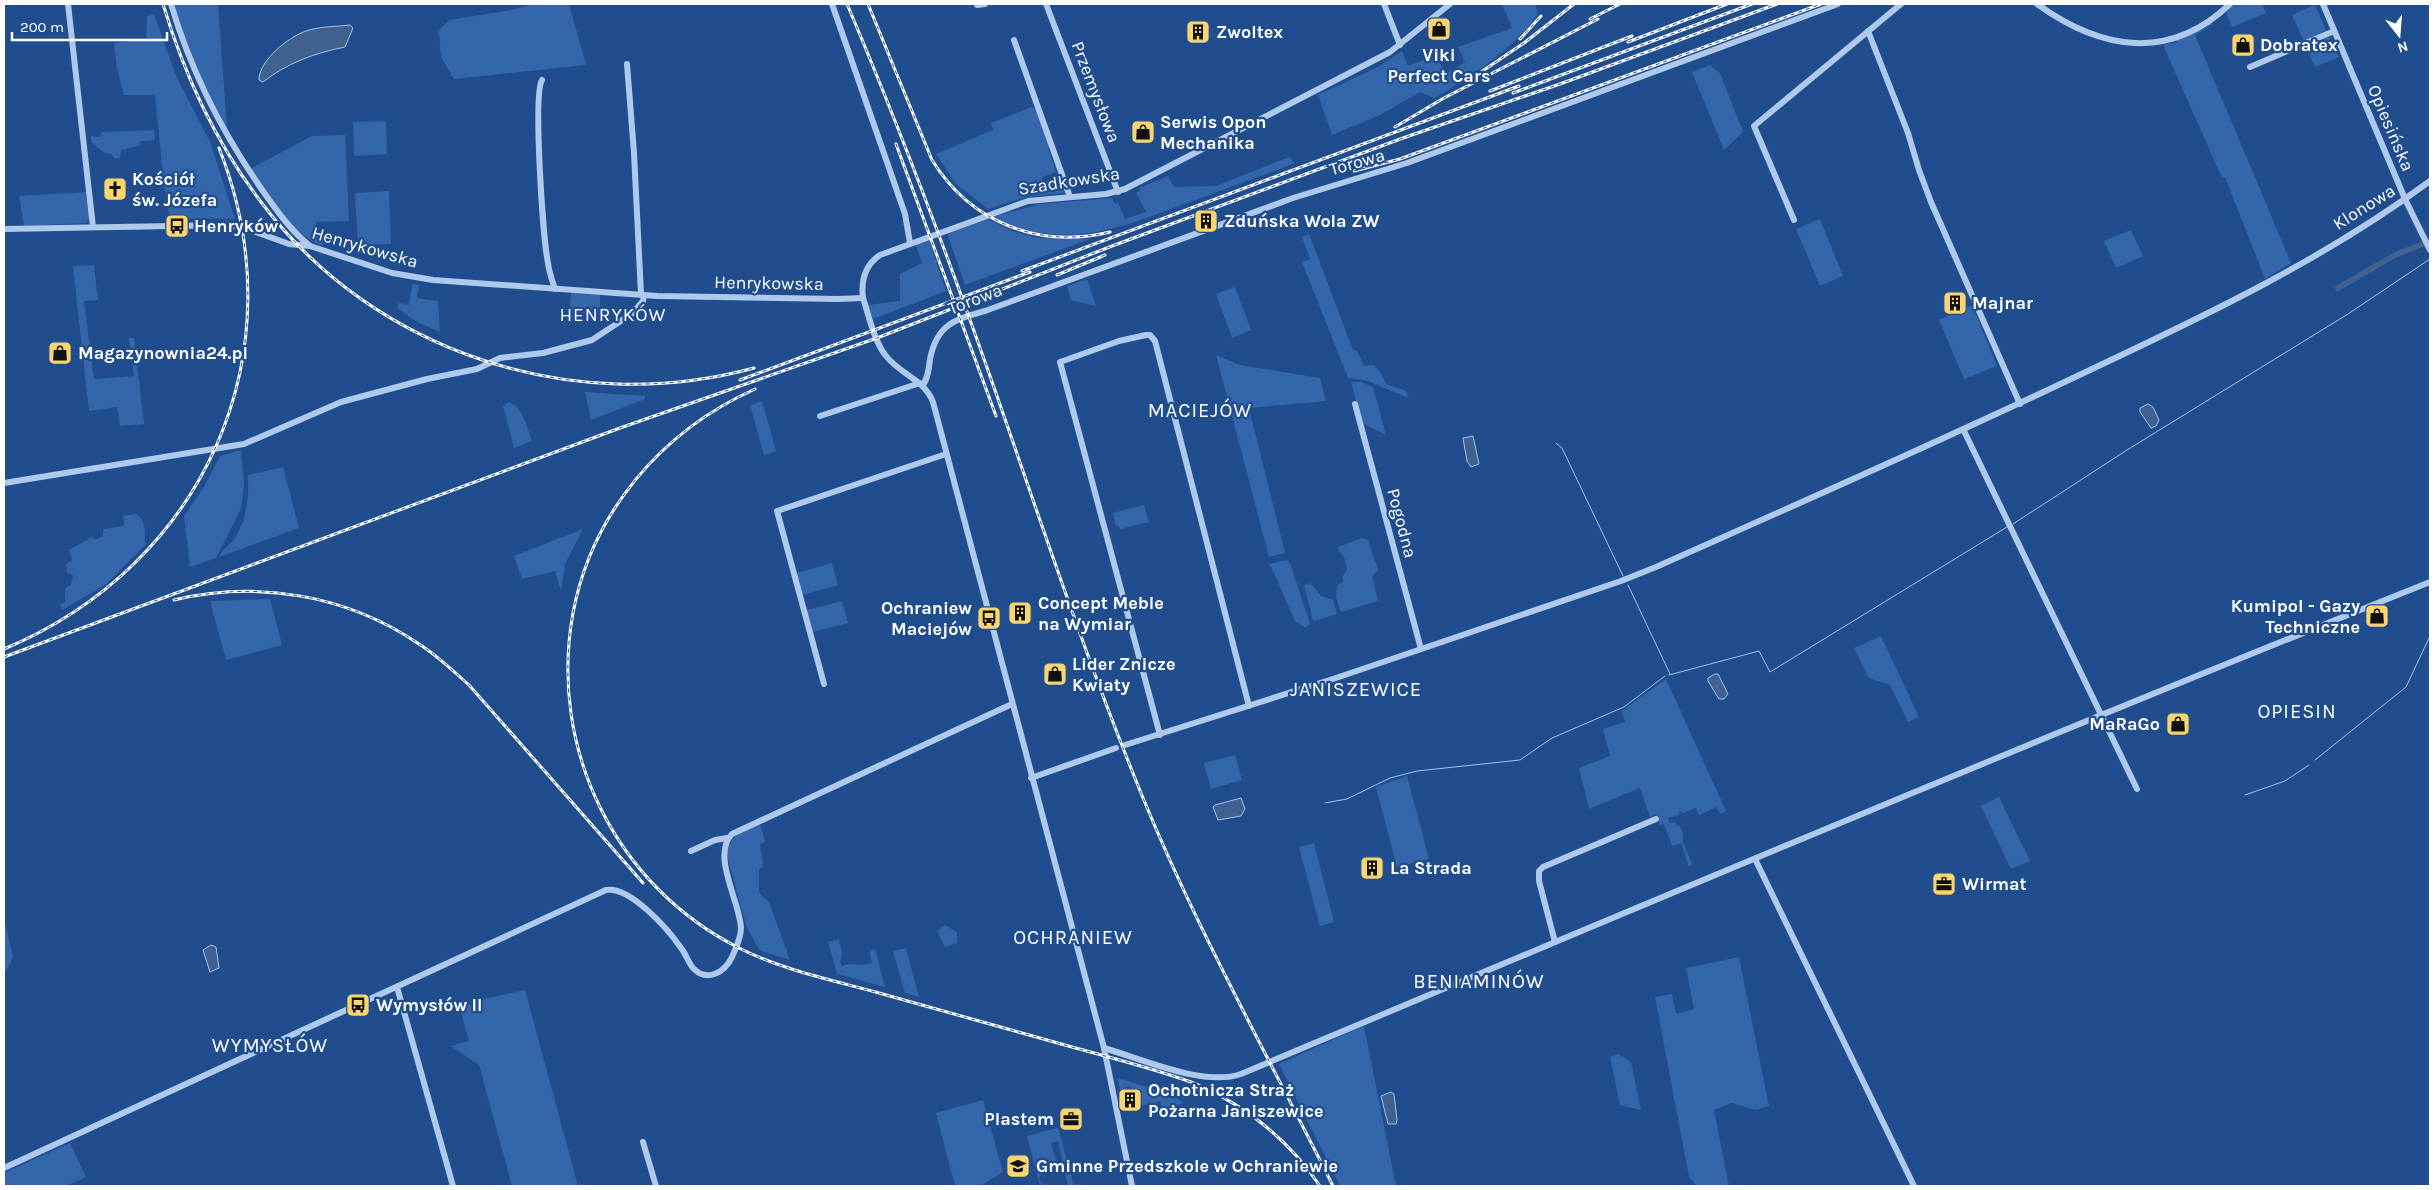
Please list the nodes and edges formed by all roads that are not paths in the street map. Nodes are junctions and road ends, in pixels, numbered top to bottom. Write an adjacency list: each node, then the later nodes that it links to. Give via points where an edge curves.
1 (68, 4): 26 (street)
2 (171, 4): 29 (street, via 189,57 249,172 298,236)
3 (832, 4): 28 (street, via 905,214)
4 (985, 4): 13 (street)
5 (1046, 4): 22 (street, Przemysłowa)
6 (1384, 4): 17 (street)
7 (1450, 4): 17 (street, Szadkowska)
8 (1838, 4): 34 (street, Torowa, via 1407,163 1310,192 964,317 944,328 937,338)
9 (1901, 4): 14 (street)
10 (2037, 4): 11 (street, via 2089,34 2113,41 2142,42 2185,35 2202,27)
11 (2230, 4)
12 (2323, 4): 15 (street, Opiesińska)
13 (977, 5)
14 (1868, 31): 25 (street, via 1754,126); 36 (street, via 1908,132 1931,202)
15 (2334, 31): 19 (street); 24 (street, Opiesińska)
16 (1014, 40): 23 (street)
17 (1400, 45): 22 (street, Szadkowska)
18 (627, 64): 32 (street)
19 (2250, 67)
20 (542, 80): 31 (street, via 538,92 540,160 547,262)
21 (2430, 181): 24 (street, Klonowa)
22 (1118, 192): 23 (street, Szadkowska)
23 (1070, 197): 28 (street, Szadkowska, via 1028,202)
24 (2404, 199): 30 (street, Opiesińska); 36 (street, Klonowa, via 2229,304)
25 (1794, 220)
26 (93, 227): 27 (street, Henrykowska); 29 (street, Henrykowska, via 230,225 289,244)
27 (4, 229)
28 (910, 243): 33 (street, Szadkowska, via 880,254 870,264 863,281)
29 (310, 246): 31 (street, Henrykowska, via 412,278)
30 (2430, 250)
31 (555, 289): 32 (street, Henrykowska)
32 (643, 294): 33 (street, Henrykowska); 40 (street, via 633,313 592,340 544,353 500,358 477,369 341,402 244,444)
33 (863, 298): 34 (street, Szadkowska, via 883,353 895,366)
34 (922, 384): 37 (street); 39 (street, Szadkowska, via 933,402)
35 (1355, 404): 42 (street, Pogodna)
36 (2020, 404): 38 (street, Klonowa)
37 (820, 416)
38 (1964, 430): 42 (street, Klonowa, via 1622,581); 46 (street)
39 (946, 454): 43 (street, via 777,511); 44 (street)
40 (4, 483)
41 (2430, 582): 46 (street)
42 (1421, 649): 45 (street, Klonowa)
43 (824, 684)
44 (1012, 704): 50 (street); 53 (street, via 745,826)
45 (1249, 706): 47 (street, Klonowa); 47 (street, via 1155,341 1146,335 1119,341 1060,362)
46 (2101, 716): 51 (street); 55 (street)
47 (1160, 735): 48 (street, Klonowa)
48 (1125, 745)
49 (1116, 748): 50 (street)
50 (1031, 778): 58 (street)
51 (2137, 790)
52 (1656, 819): 56 (street, via 1539,871)
53 (728, 838): 54 (street); 57 (street, via 724,858 741,933 730,963 715,974 704,974 693,968 682,949 651,915 629,895 611,889)
54 (691, 850)
55 (1755, 858): 56 (street); 64 (street)
56 (1555, 942): 58 (street, via 1230,1078 1199,1076)
57 (397, 987): 60 (street); 61 (street)
58 (1104, 1048): 63 (street)
59 (643, 1142): 62 (street)
60 (4, 1168)
61 (453, 1186)
62 (656, 1186)
63 (1132, 1186)
64 (1914, 1186)

